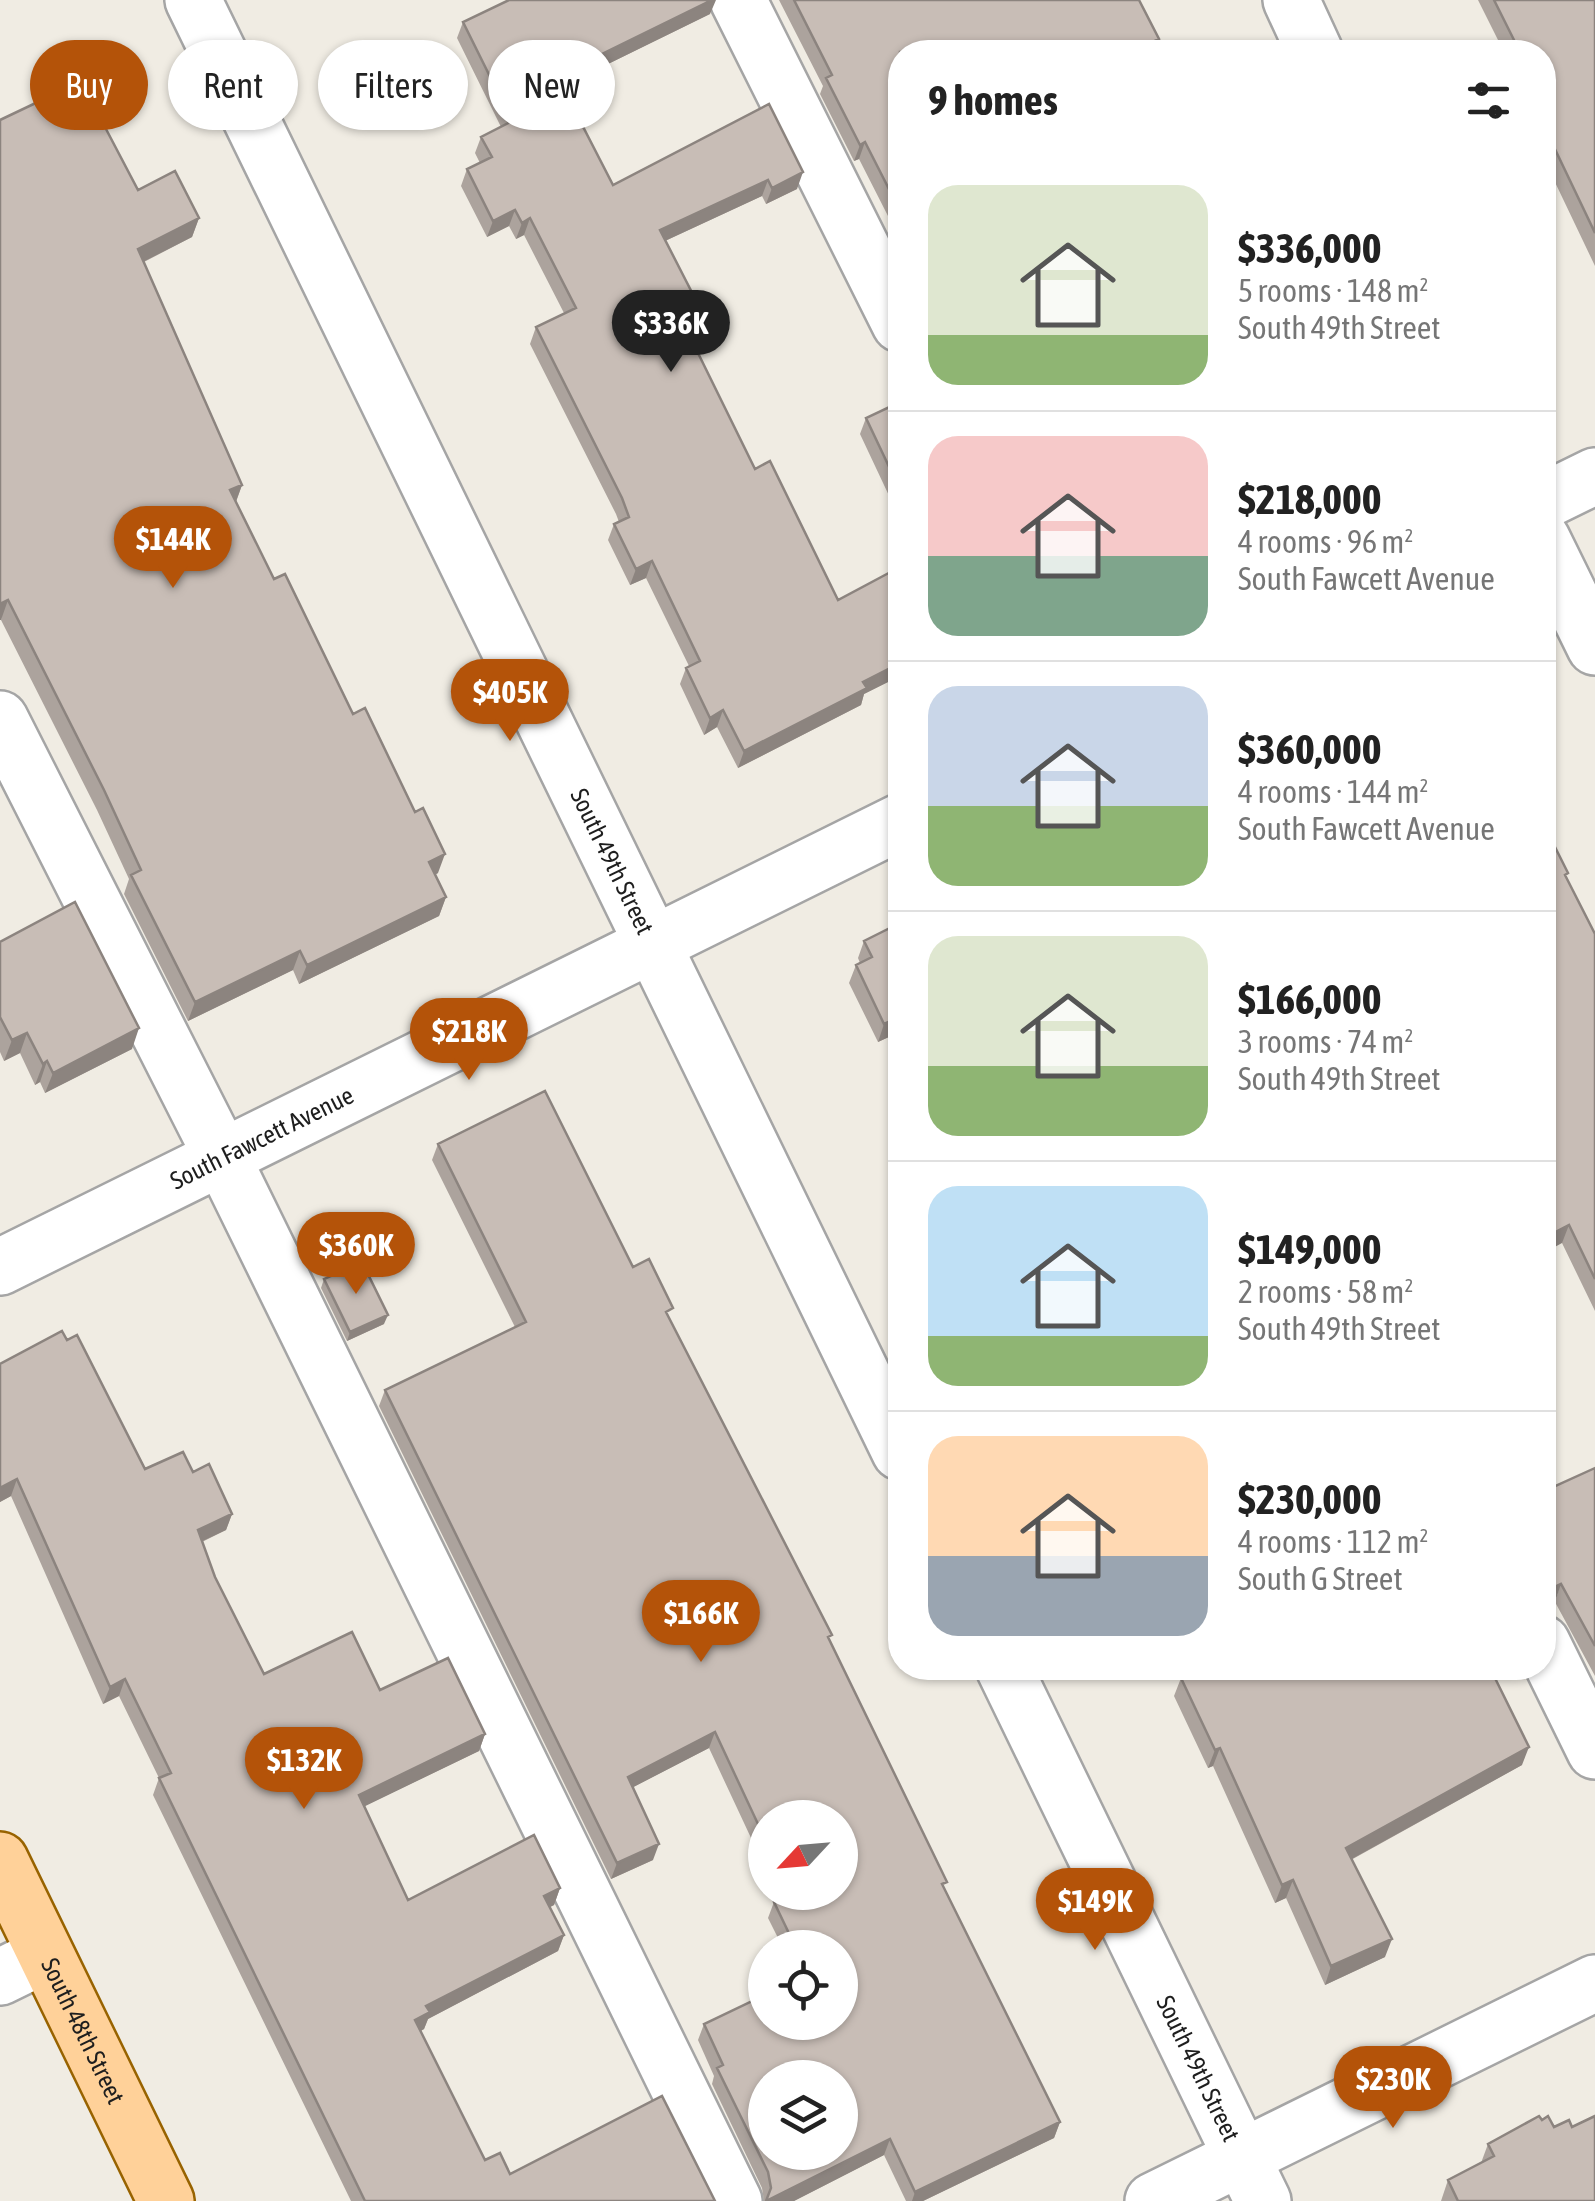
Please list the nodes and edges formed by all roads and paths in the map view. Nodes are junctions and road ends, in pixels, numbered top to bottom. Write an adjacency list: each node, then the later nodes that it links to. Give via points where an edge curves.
1 (193, 0): 12 (street, South 49th Street)
2 (738, 0): 5 (street)
3 (1291, 0): 4 (street)
4 (1309, 40)
5 (888, 300)
6 (1595, 476): 7 (street)
7 (1556, 495)
8 (1556, 568): 9 (street)
9 (1595, 647)
10 (0, 719): 13 (street)
11 (888, 828): 12 (street, South Fawcett Avenue)
12 (654, 944): 13 (street, South Fawcett Avenue); 15 (street, South 49th Street)
13 (222, 1157): 14 (street, South Fawcett Avenue); 24 (street)
14 (0, 1267)
15 (888, 1427)
16 (1556, 1671): 18 (street)
17 (1010, 1680): 22 (street, South 49th Street)
18 (1595, 1751)
19 (0, 1860): 20 (main road, South 48th Street)
20 (22, 1966): 23 (main road, South 48th Street)
21 (1595, 1983): 22 (street)
22 (1252, 2180): 25 (street)
23 (166, 2201)
24 (734, 2201)
25 (1153, 2201)

